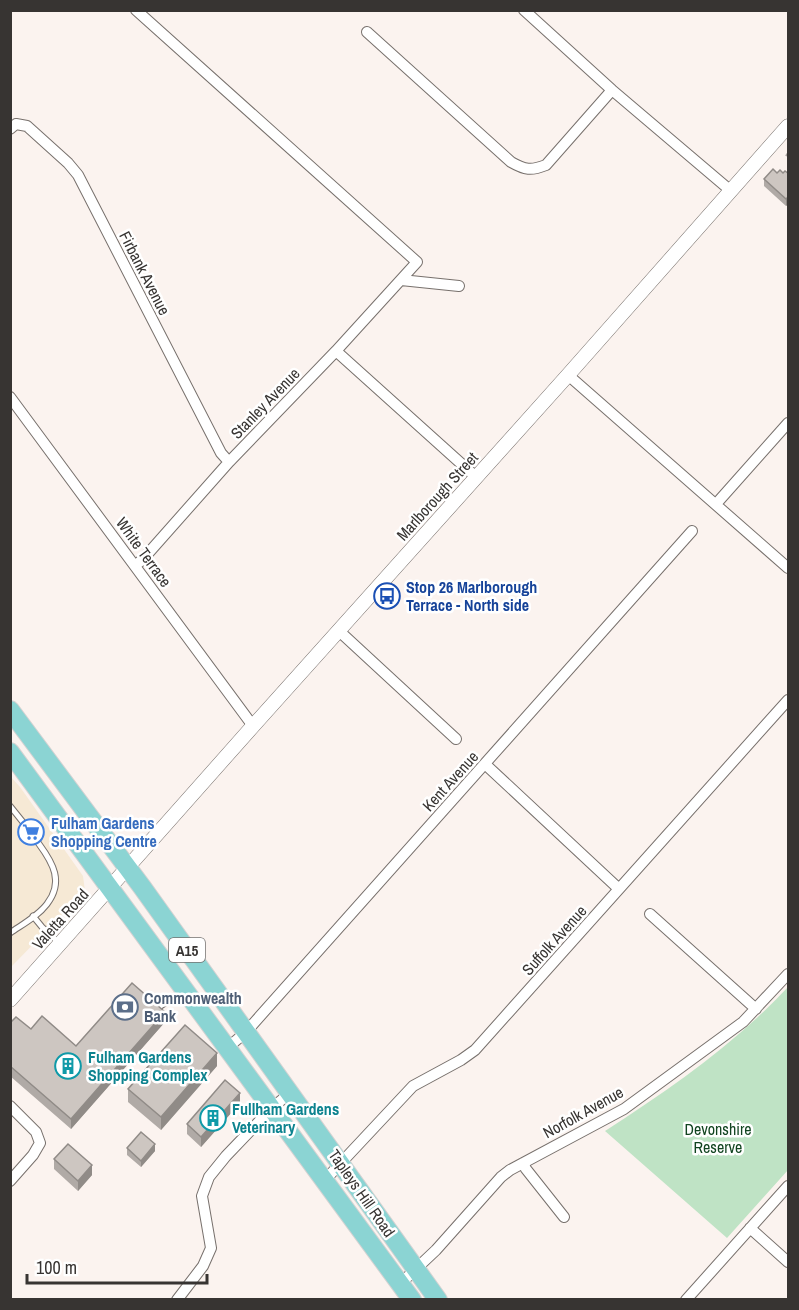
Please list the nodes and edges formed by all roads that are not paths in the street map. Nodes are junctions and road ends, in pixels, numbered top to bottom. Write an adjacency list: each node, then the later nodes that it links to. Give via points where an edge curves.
1 (136, 10): 8 (street, Stanley Avenue, via 417,262)
2 (524, 10): 4 (street)
3 (367, 32): 4 (street, via 522,168 535,170 546,165)
4 (612, 90): 7 (street)
5 (10, 129): 15 (street, Firbank Avenue, via 16,124 27,126 78,175)
6 (786, 135): 7 (street, Marlborough Street)
7 (731, 191): 11 (street, Marlborough Street)
8 (401, 280): 9 (street); 10 (street, Stanley Avenue)
9 (459, 286)
10 (336, 351): 15 (street, Stanley Avenue); 16 (street)
11 (568, 375): 16 (street, Marlborough Street); 17 (street)
12 (10, 397): 13 (street, White Terrace)
13 (15, 411): 19 (street, White Terrace)
14 (789, 423): 17 (street)
15 (229, 462): 19 (street, Stanley Avenue)
16 (476, 477): 21 (street, Marlborough Street)
17 (716, 504): 20 (street)
18 (693, 531): 27 (street, Kent Avenue)
19 (135, 566): 24 (street, White Terrace)
20 (789, 568)
21 (338, 630): 24 (street, Marlborough Street); 25 (street)
22 (789, 699): 31 (street, Suffolk Avenue)
23 (10, 710): 29 (main road, Tapleys Hill Road / A15)
24 (253, 726): 29 (street, Marlborough Street)
25 (456, 739)
26 (10, 752): 30 (main road, Tapleys Hill Road / A15)
27 (485, 764): 31 (street); 41 (street, Kent Avenue)
28 (10, 806): 33 (lane, via 56,874 52,896)
29 (128, 868): 30 (street, Marlborough Street); 41 (main road, Tapleys Hill Road / A15)
30 (110, 888): 35 (street, Valetta Road); 37 (main road, Tapleys Hill Road / A15)
31 (620, 889): 46 (street, Suffolk Avenue, via 475,1050 413,1086)
32 (650, 914): 40 (street)
33 (33, 916): 34 (lane); 35 (lane)
34 (10, 933)
35 (60, 944): 38 (street, Valetta Road)
36 (789, 974): 40 (street, Norfolk Avenue)
37 (185, 989): 39 (lane); 42 (main road, Tapleys Hill Road / A15)
38 (10, 1000)
39 (159, 1007)
40 (756, 1009): 47 (street, Norfolk Avenue, via 624,1109)
41 (245, 1033): 42 (street, Kent Avenue); 43 (main road, Tapleys Hill Road / A15)
42 (227, 1048): 45 (main road, Tapleys Hill Road / A15)
43 (290, 1093): 45 (street); 46 (main road, Tapleys Hill Road / A15)
44 (10, 1106): 49 (street, via 36,1132 40,1143)
45 (272, 1108): 48 (main road, Tapleys Hill Road / A15); 56 (street, via 209,1178 202,1196 212,1248)
46 (341, 1163): 48 (street, Suffolk Avenue); 54 (main road, Tapleys Hill Road / A15)
47 (523, 1163): 51 (street); 54 (street, Norfolk Avenue, via 501,1177)
48 (325, 1180): 55 (main road, Tapleys Hill Road / A15)
49 (10, 1181)
50 (789, 1186): 52 (street)
51 (564, 1217)
52 (750, 1228): 53 (street); 59 (street)
53 (789, 1262)
54 (415, 1269): 55 (street, Norfolk Avenue); 58 (main road, Tapleys Hill Road / A15)
55 (400, 1284): 57 (main road, Tapleys Hill Road / A15)
56 (177, 1299)
57 (412, 1299)
58 (438, 1299)
59 (686, 1299)

